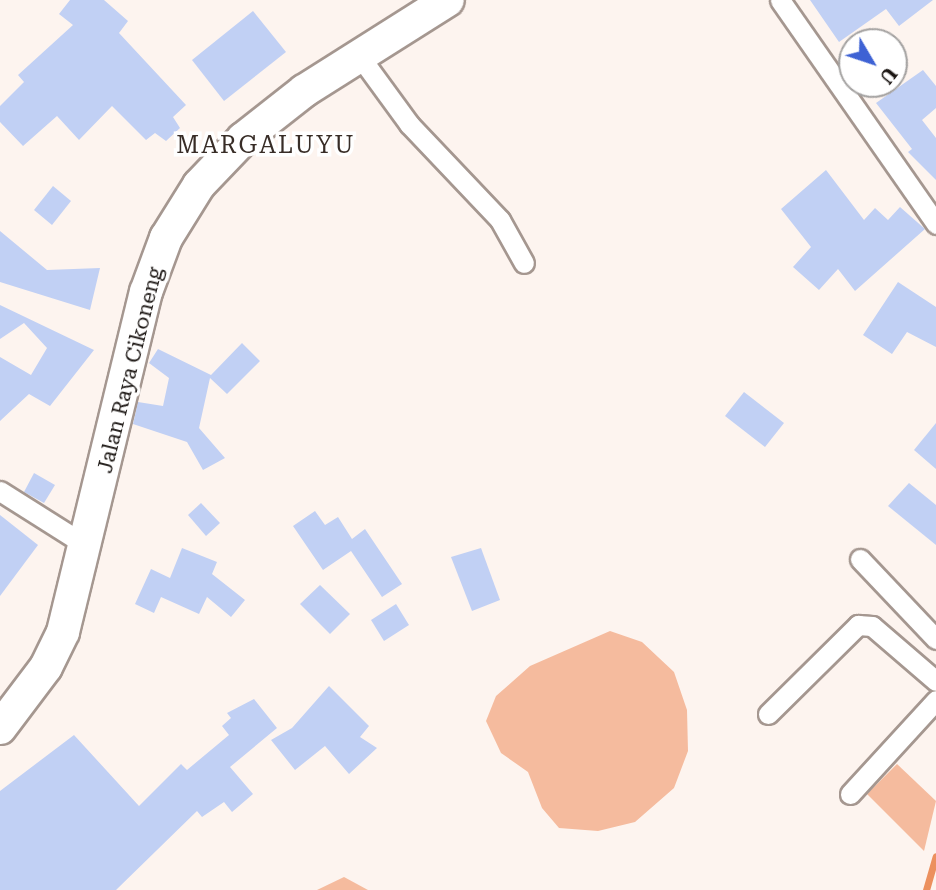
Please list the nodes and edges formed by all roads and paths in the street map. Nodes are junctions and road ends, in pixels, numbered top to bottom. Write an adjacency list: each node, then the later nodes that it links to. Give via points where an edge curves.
1 (448, 0): 3 (highway, Jalan Raya Cikoneng)
2 (780, 0): 4 (street)
3 (358, 54): 5 (street, via 409,124 500,220); 7 (highway, Jalan Raya Cikoneng, via 243,139 199,185 166,238 146,292)
4 (936, 224)
5 (524, 263)
6 (0, 491): 7 (street)
7 (87, 546): 15 (highway, Jalan Raya Cikoneng, via 63,632 46,667)
8 (860, 559): 9 (street)
9 (892, 599): 10 (street); 11 (street)
10 (872, 626): 12 (street); 14 (street, via 852,628)
11 (936, 639)
12 (935, 677)
13 (936, 700): 16 (street)
14 (768, 714)
15 (0, 727)
16 (850, 794)

